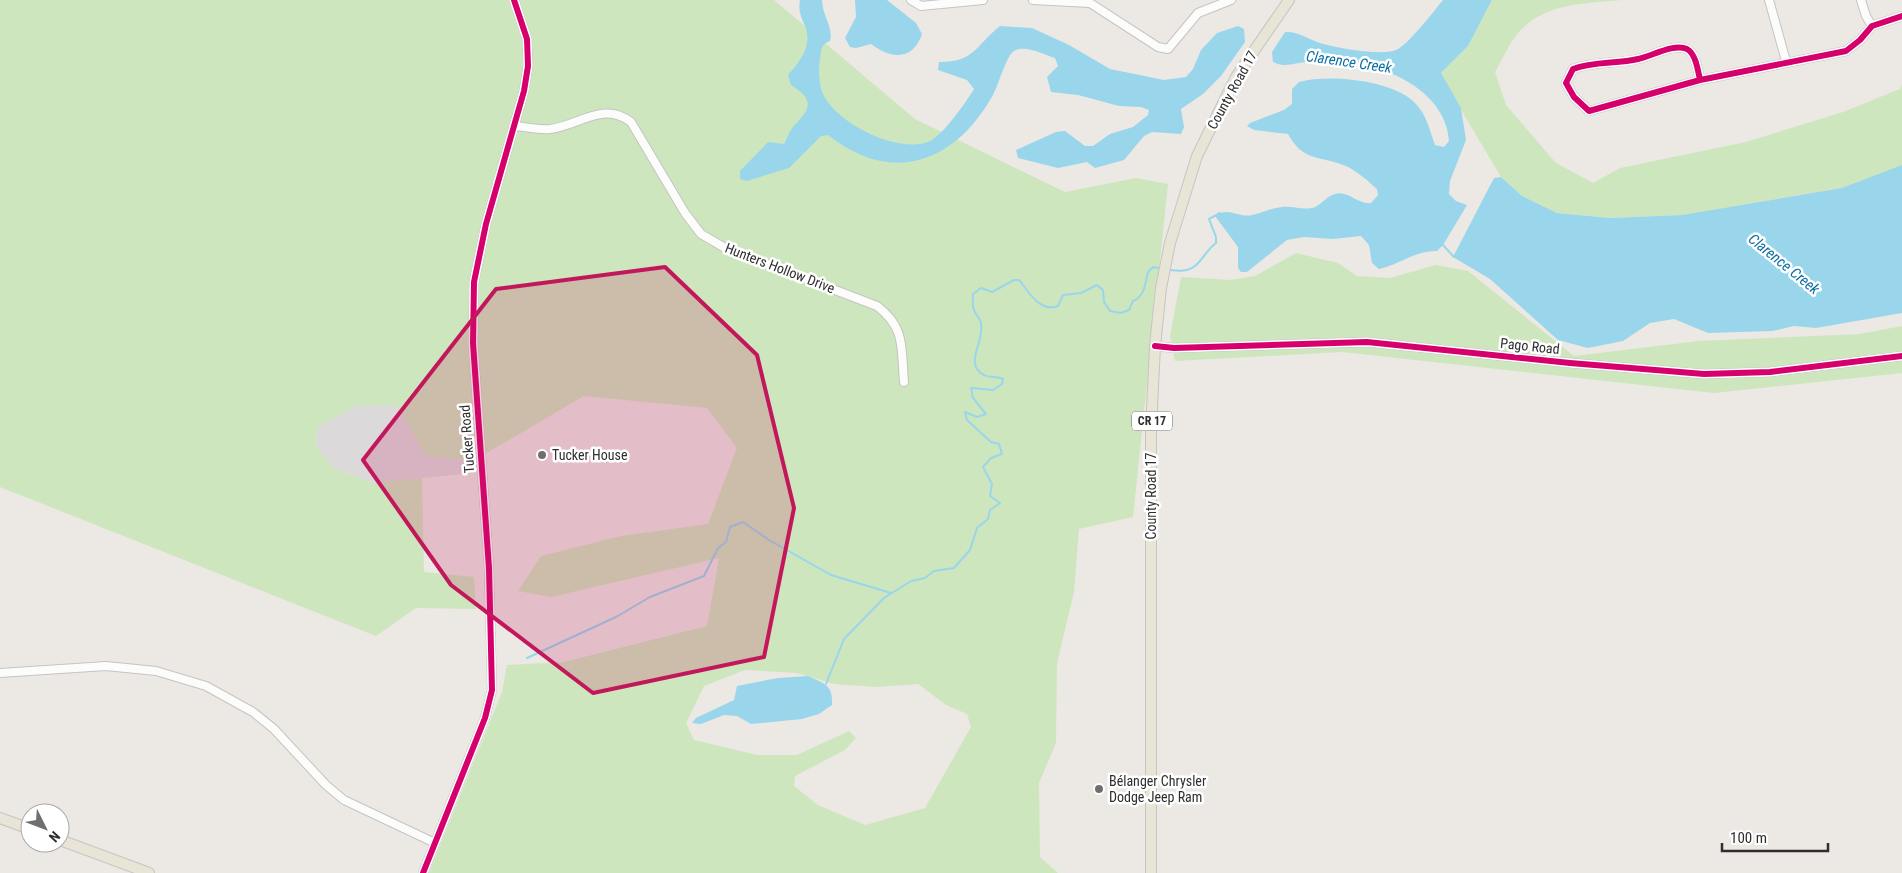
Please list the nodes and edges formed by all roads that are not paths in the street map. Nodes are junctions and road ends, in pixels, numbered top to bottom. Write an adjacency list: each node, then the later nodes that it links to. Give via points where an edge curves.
1 (514, 0): 13 (street, Tucker Road, via 527,39 528,66)
2 (911, 0): 3 (street, via 921,6)
3 (983, 0)
4 (1033, 0): 5 (street, via 1090,3 1158,47 1168,49 1198,13)
5 (1231, 0)
6 (1289, 0): 14 (main road, County Road 17 / CR 17, via 1236,77 1197,156 1170,243)
7 (1769, 0): 11 (street)
8 (1861, 0): 10 (street)
9 (1902, 16): 10 (street)
10 (1872, 26): 11 (street, via 1846,50)
11 (1786, 62): 12 (street)
12 (1700, 80): 12 (street, via 1589,110 1574,97 1566,82 1573,69 1586,64 1638,59 1680,47 1689,50 1694,57)
13 (515, 126): 16 (street, Hunters Hollow Drive, via 548,129 606,112 620,114 631,122 701,234 725,248 877,306 891,317 900,333); 20 (street, Tucker Road, via 486,224 474,282 473,343 489,568 492,690 485,718)
14 (1155, 346): 15 (street, Pago Road, via 1367,342 1704,374 1770,372); 24 (main road, County Road 17 / CR 17, via 1151,429)
15 (1902, 356)
16 (904, 382)
17 (0, 673): 20 (street, via 106,666 156,671 206,686 274,728 344,800)
18 (0, 818): 19 (main road)
19 (20, 825)
20 (435, 843): 23 (street, Tucker Road)
21 (70, 844): 22 (main road)
22 (149, 873)
23 (423, 873)
24 (1151, 873)

